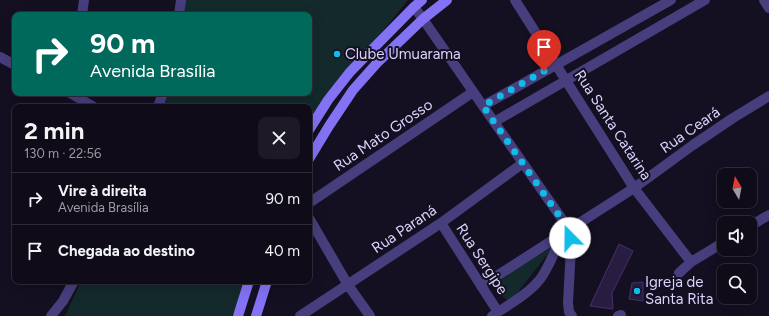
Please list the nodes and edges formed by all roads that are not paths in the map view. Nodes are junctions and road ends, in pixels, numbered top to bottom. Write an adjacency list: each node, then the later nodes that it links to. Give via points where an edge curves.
1 (84, 0): 11 (street)
2 (181, 0): 12 (street)
3 (422, 0): 9 (street)
4 (446, 0): 13 (street)
5 (515, 0): 16 (street, Rua Santa Catarina)
6 (671, 0): 16 (street)
7 (705, 0): 17 (street)
8 (764, 0): 10 (street)
9 (414, 7): 13 (street); 24 (street, via 350,72)
10 (769, 8)
11 (82, 12)
12 (179, 12)
13 (423, 19): 18 (street); 25 (street, via 353,90)
14 (0, 57): 15 (street)
15 (12, 63)
16 (556, 64): 17 (street, Rua Santa Catarina); 22 (street)
17 (567, 80): 23 (street); 27 (street, Rua Santa Catarina)
18 (473, 92): 22 (street); 28 (street, Rua Mato Grosso)
19 (76, 96): 21 (street)
20 (769, 96): 27 (street, Rua Ceará, via 733,118)
21 (89, 104)
22 (483, 106): 23 (street)
23 (494, 122): 26 (street)
24 (312, 125)
25 (312, 154)
26 (523, 163): 30 (street, Rua Paraná); 33 (street)
27 (634, 188): 33 (street, Rua Ceará); 35 (street, Rua Santa Catarina)
28 (312, 200)
29 (769, 215): 31 (street)
30 (441, 222): 40 (street, Rua Paraná); 41 (street, Rua Sergipe)
31 (757, 222)
32 (312, 223): 40 (street)
33 (566, 231): 41 (street, Rua Ceará); 42 (street, via 540,279 523,296); 48 (street, via 571,247 568,303)
34 (717, 246): 35 (street)
35 (691, 262): 36 (street)
36 (679, 273)
37 (72, 284): 43 (street)
38 (248, 284): 44 (street)
39 (266, 284): 45 (street)
40 (348, 285): 46 (street, Rua Paraná); 47 (street)
41 (481, 286): 42 (street, Rua Sergipe)
42 (495, 314)
43 (51, 316)
44 (238, 316)
45 (256, 316)
46 (300, 316)
47 (370, 316)
48 (572, 316)

